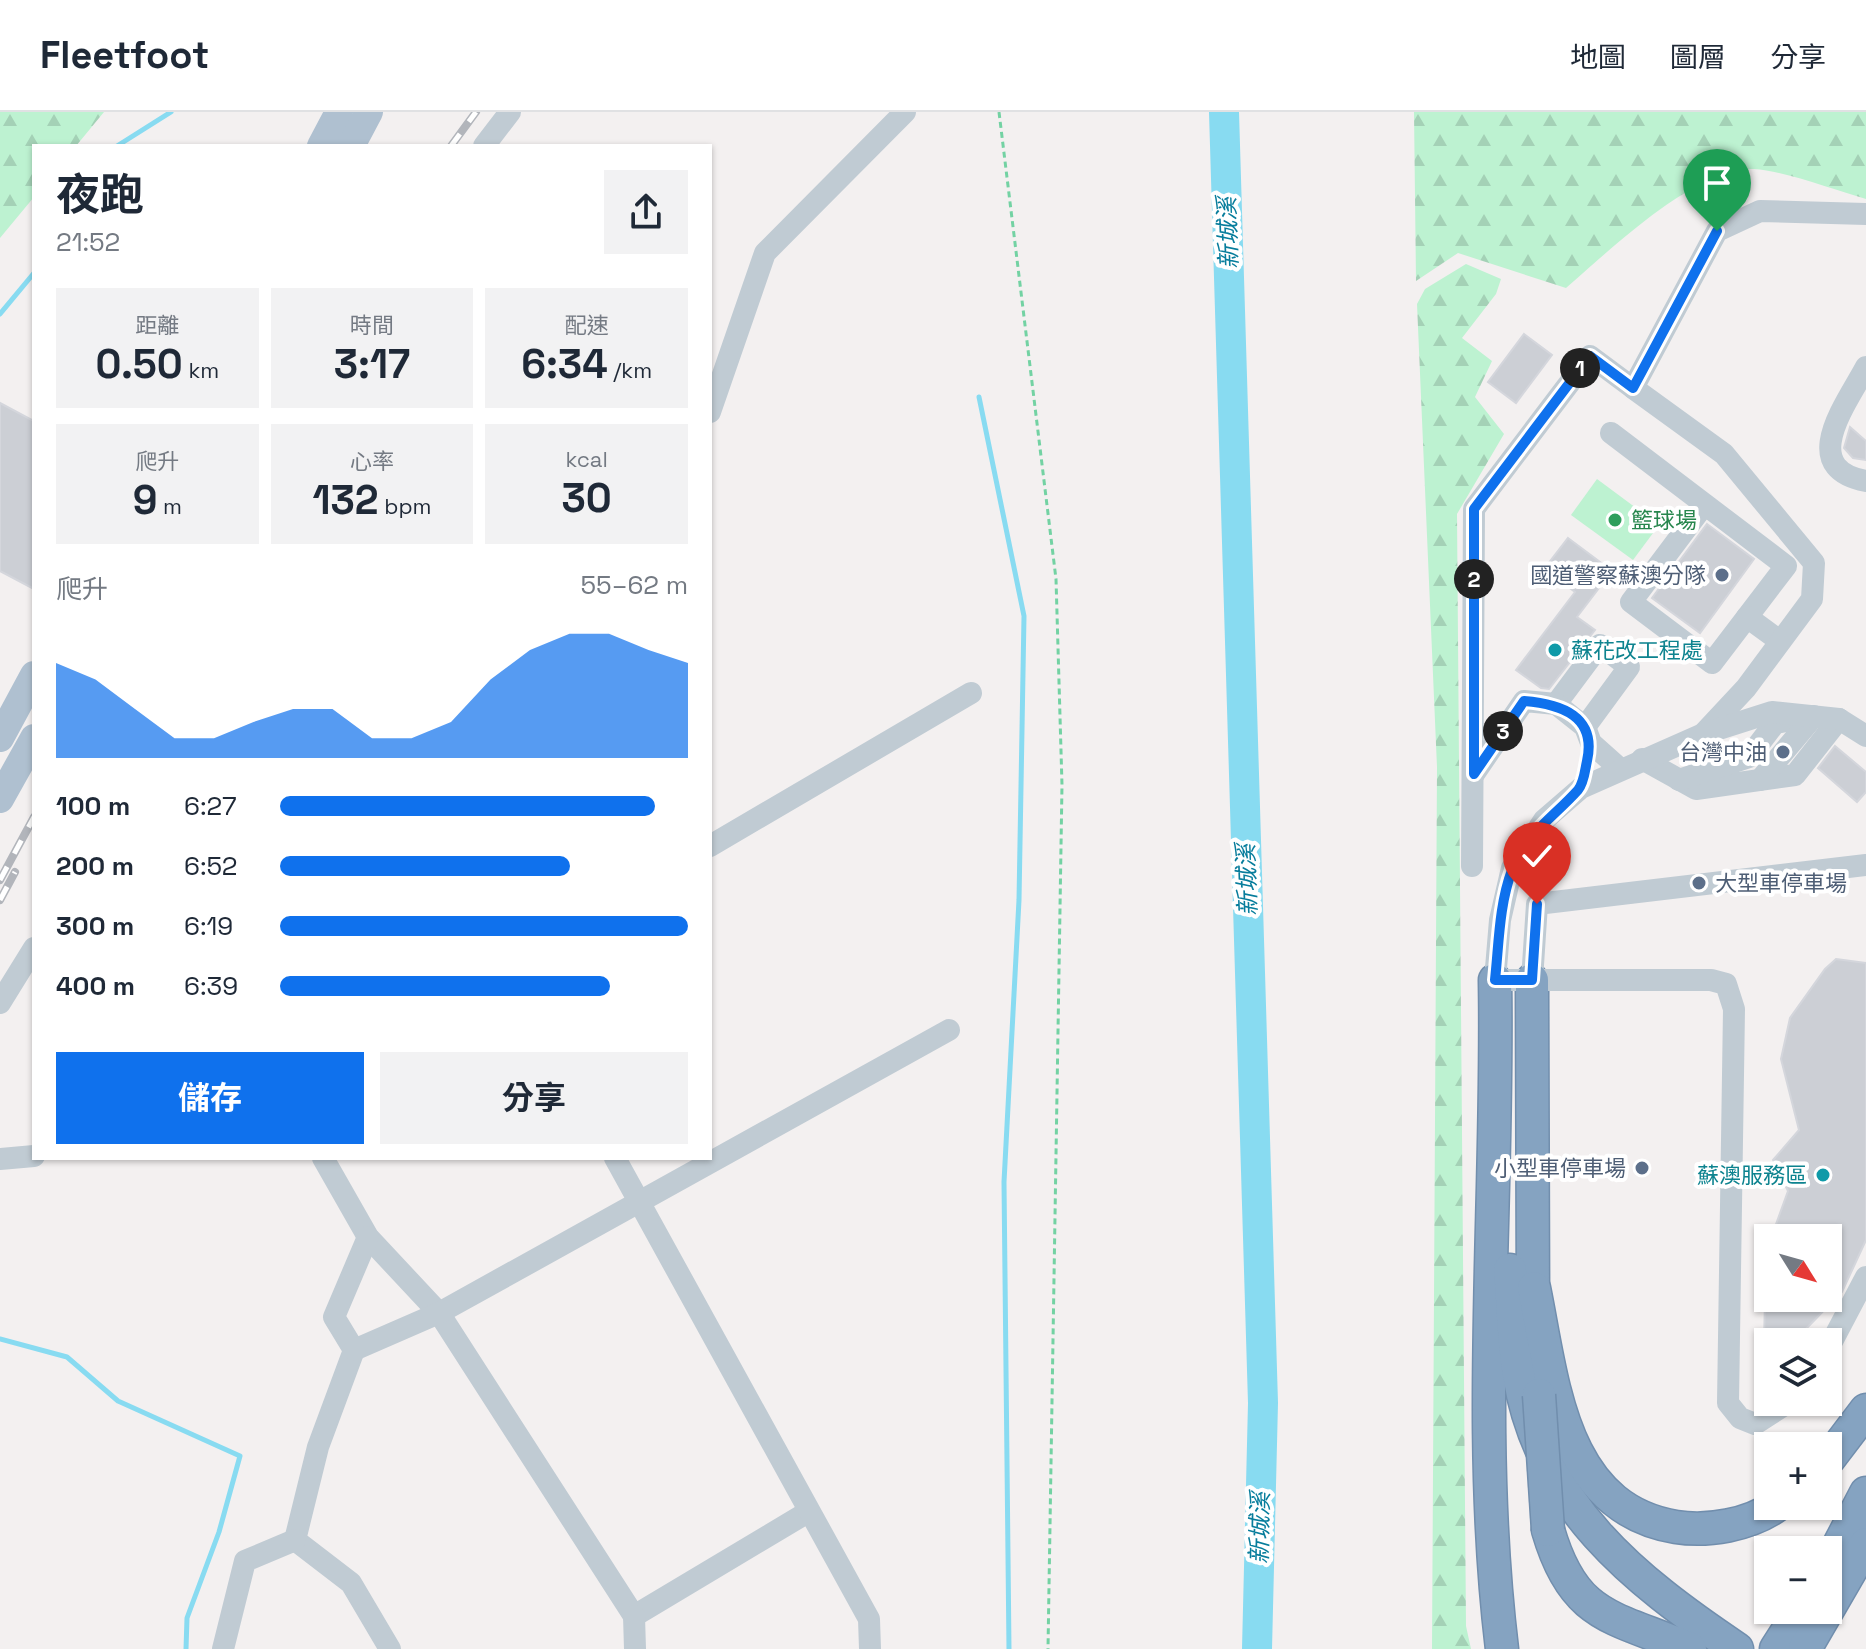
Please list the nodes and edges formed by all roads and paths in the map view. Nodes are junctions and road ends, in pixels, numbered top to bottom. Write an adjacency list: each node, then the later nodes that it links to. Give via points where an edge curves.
1 (339, 112): 6 (main road)
2 (369, 112): 7 (main road)
3 (510, 112): 8 (street)
4 (905, 112): 12 (street, via 765,253)
5 (999, 112): 75 (path, via 1056,579 1062,785)
6 (322, 144)
7 (352, 144)
8 (486, 144)
9 (1866, 214): 11 (street, via 1760,211 1717,231)
10 (1866, 367): 14 (street, via 1828,439 1832,463 1849,478)
11 (1633, 388): 17 (street, via 1724,454 1814,563 1812,599); 33 (street, via 1590,356 1474,509)
12 (712, 406)
13 (1611, 433): 15 (street)
14 (1866, 481)
15 (1704, 505): 16 (street, via 1786,566); 16 (street, via 1631,602 1712,663)
16 (1747, 617): 17 (street)
17 (1780, 641): 19 (street)
18 (32, 679): 28 (main road)
19 (1746, 688): 22 (street); 25 (street)
20 (971, 693): 38 (street)
21 (1556, 704): 26 (street); 26 (street, via 1600,645 1629,667); 33 (street, via 1524,701)
22 (1772, 712): 23 (street); 25 (street)
23 (1814, 716): 24 (street); 34 (street, via 1775,723 1749,757); 35 (street)
24 (1839, 719): 27 (street); 35 (street, via 1795,775)
25 (1703, 734): 30 (street)
26 (1588, 735): 32 (street); 36 (street)
27 (1866, 736)
28 (0, 738)
29 (32, 740): 31 (main road)
30 (1642, 759): 32 (street); 34 (street)
31 (9, 762): 37 (main road)
32 (1619, 768): 36 (street)
33 (1474, 774): 40 (street)
34 (1679, 780): 35 (street, via 1696,789)
35 (1760, 780)
36 (1581, 788): 42 (street, via 1544,820 1512,868 1500,920)
37 (0, 799)
38 (712, 845)
39 (1866, 865): 43 (street, via 1537,904)
40 (1472, 866)
41 (32, 951): 44 (street)
42 (1495, 980): 43 (street); 46 (highway)
43 (1532, 980): 54 (highway); 59 (street, via 1726,984 1734,1009 1728,1403 1740,1418 1755,1424)
44 (0, 1003)
45 (949, 1030): 51 (street)
46 (1498, 1112): 76 (highway, via 1489,1368 1492,1530); 78 (highway, via 1519,1374 1534,1432 1579,1518 1599,1540 1647,1585)
47 (32, 1156): 48 (street)
48 (0, 1159)
49 (324, 1160): 52 (street)
50 (616, 1160): 51 (street)
51 (639, 1201): 55 (street); 62 (street)
52 (368, 1237): 55 (street); 57 (street, via 334,1317)
53 (1866, 1277): 56 (street)
54 (1532, 1279): 63 (highway, via 1559,1410 1579,1459 1605,1495 1640,1516 1691,1529); 77 (highway, bridge, via 1548,1530 1557,1561 1570,1586 1586,1600 1634,1628)
55 (439, 1313): 57 (street); 68 (street)
56 (1839, 1328)
57 (354, 1350): 64 (street, via 318,1447)
58 (1866, 1410): 60 (highway)
59 (1767, 1416)
60 (1842, 1442)
61 (1866, 1493): 66 (highway)
62 (808, 1512): 68 (street); 74 (street, via 869,1619)
63 (1754, 1517)
64 (295, 1540): 71 (street, via 245,1561); 72 (street, via 351,1583)
65 (1866, 1544): 67 (highway)
66 (1842, 1561)
67 (1842, 1568)
68 (634, 1616): 73 (street)
69 (1792, 1624): 79 (highway)
70 (1816, 1624): 80 (highway)
71 (223, 1649)
72 (390, 1649)
73 (635, 1649)
74 (870, 1649)
75 (1048, 1649)
76 (1502, 1649)
77 (1690, 1649)
78 (1737, 1649)
79 (1776, 1649)
80 (1805, 1649)

